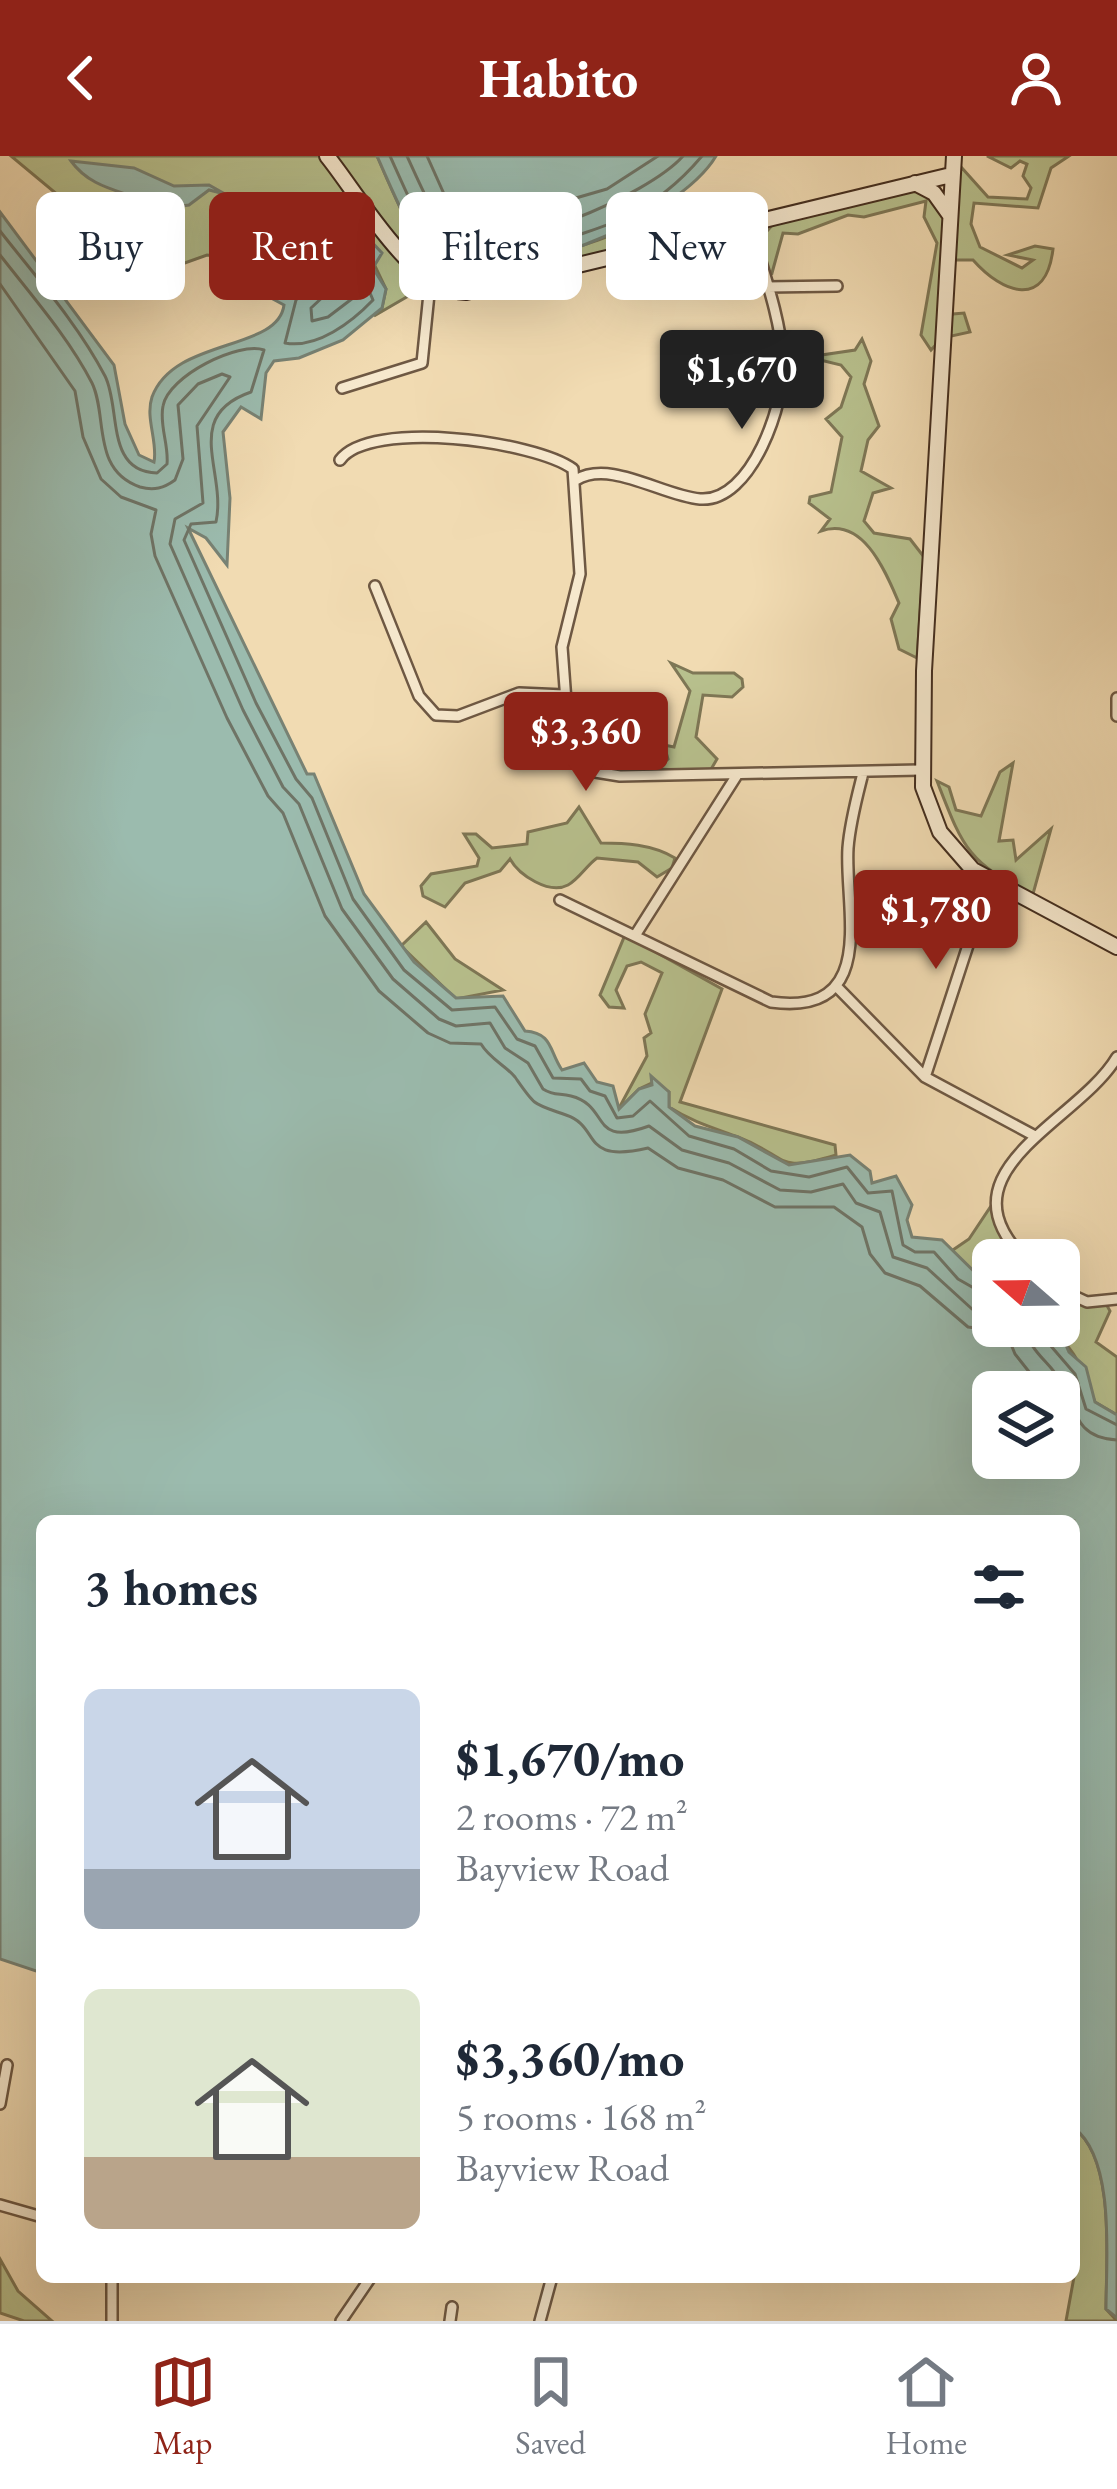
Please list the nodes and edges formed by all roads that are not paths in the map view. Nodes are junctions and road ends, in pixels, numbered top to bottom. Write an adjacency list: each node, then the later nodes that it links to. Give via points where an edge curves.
1 (327, 156): 7 (main road)
2 (954, 156): 3 (main road)
3 (951, 175): 4 (main road); 5 (main road)
4 (915, 183): 5 (main road); 6 (main road)
5 (949, 214): 19 (main road)
6 (768, 220)
7 (399, 245)
8 (837, 286): 9 (street)
9 (768, 287)
10 (768, 291): 14 (street, via 783,378 740,484 699,499 603,473)
11 (428, 300): 12 (street, via 422,363)
12 (342, 388)
13 (340, 460): 14 (street, via 359,446 462,437 562,462)
14 (576, 480): 16 (street, via 580,574 562,647)
15 (375, 586): 16 (street, via 419,696 436,715 458,716 519,693)
16 (563, 695): 21 (street, via 572,754 589,771)
17 (1117, 698): 18 (street)
18 (1117, 716)
19 (920, 770): 20 (street); 22 (main road, via 940,832)
20 (863, 772): 21 (street); 26 (street, via 848,849 855,936)
21 (737, 775): 24 (street)
22 (989, 881): 25 (main road); 28 (street)
23 (560, 900): 24 (street)
24 (636, 934): 26 (street, via 771,1002 799,1002)
25 (1117, 946)
26 (836, 986): 28 (street)
27 (1117, 1057): 29 (street)
28 (926, 1077): 29 (street)
29 (1035, 1136): 30 (street, via 995,1200)
30 (1007, 1239)
31 (1080, 1298): 32 (street)
32 (1117, 1299)
33 (8, 2065): 34 (street)
34 (0, 2104)
35 (0, 2205): 36 (street)
36 (36, 2215)
37 (112, 2283): 41 (street)
38 (366, 2283): 42 (street)
39 (550, 2283): 44 (street)
40 (452, 2307): 43 (street)
41 (112, 2321)
42 (341, 2321)
43 (450, 2321)
44 (540, 2321)

